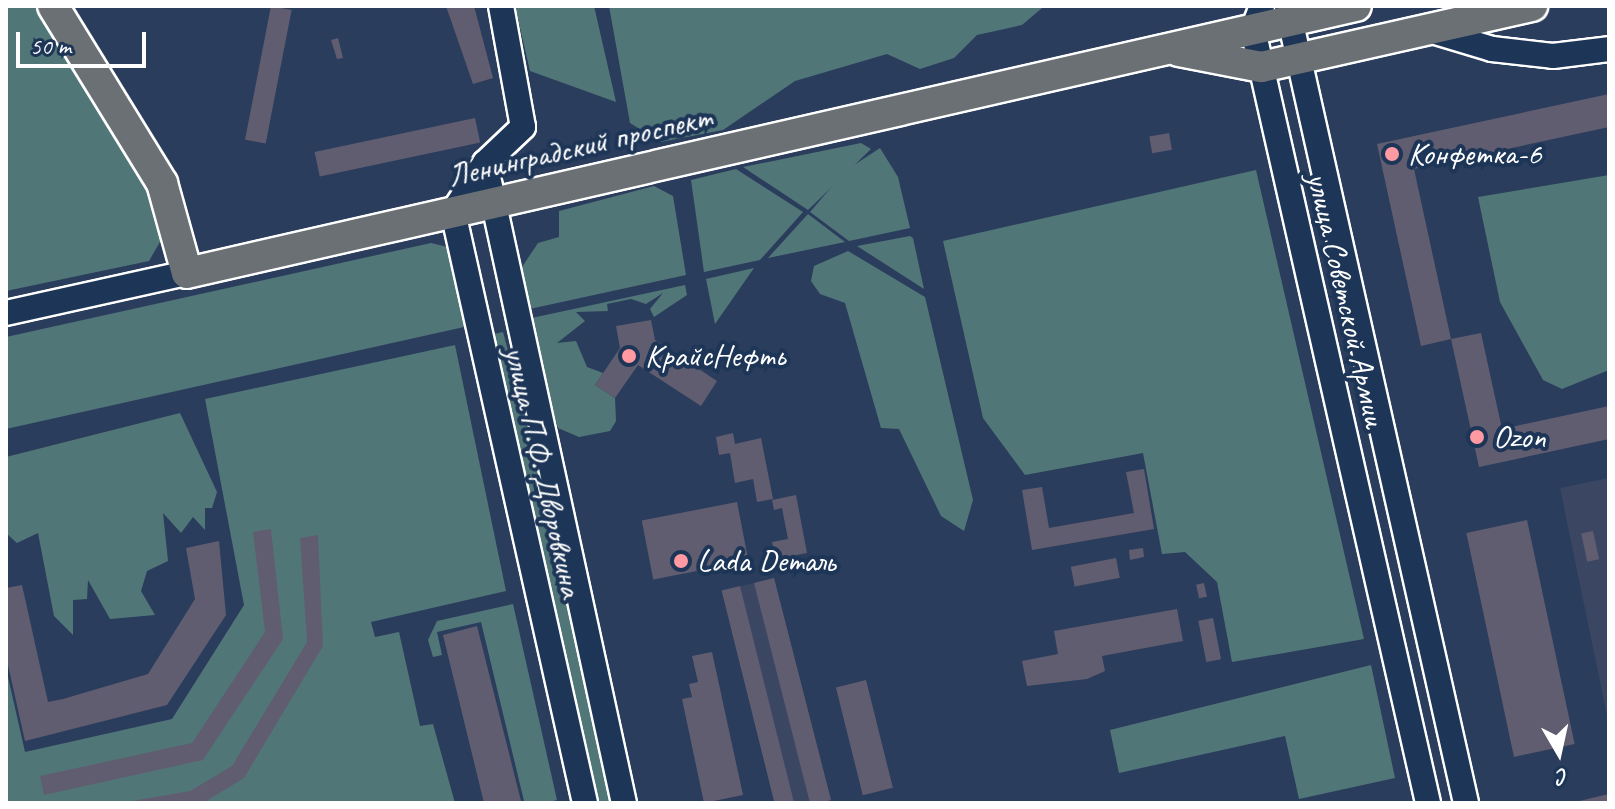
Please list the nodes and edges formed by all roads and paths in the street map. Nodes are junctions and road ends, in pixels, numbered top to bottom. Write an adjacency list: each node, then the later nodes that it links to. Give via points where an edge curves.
1 (53, 6): 15 (main road, via 162,183)
2 (501, 6): 12 (street, via 523,127)
3 (1356, 6): 5 (main road, Ленинградский проспект)
4 (1532, 6): 7 (main road, Ленинградский проспект)
5 (1289, 14): 6 (main road, Ленинградский проспект); 10 (street, улица Советской Армии)
6 (1258, 18): 8 (main road, Ленинградский проспект); 11 (street, улица Советской Армии)
7 (1429, 30): 9 (street, via 1538,55); 10 (main road, Ленинградский проспект)
8 (1168, 49): 11 (main road, Ленинградский проспект); 13 (main road, Ленинградский проспект)
9 (1609, 49)
10 (1299, 60): 11 (main road, Ленинградский проспект); 17 (street, улица Советской Армии)
11 (1261, 67): 18 (street, улица Советской Армии)
12 (485, 163): 13 (street, улица П.Ф. Дворовкина); 14 (street)
13 (494, 204): 14 (main road, Ленинградский проспект); 20 (street, улица П.Ф. Дворовкина)
14 (453, 212): 15 (main road, Ленинградский проспект); 19 (street, улица П.Ф. Дворовкина)
15 (187, 273): 16 (street, Ленинградский проспект)
16 (6, 313)
17 (1423, 601): 18 (street); 22 (street, улица Советской Армии)
18 (1385, 608): 21 (street, улица Советской Армии)
19 (585, 803)
20 (624, 803)
21 (1428, 803)
22 (1466, 803)

